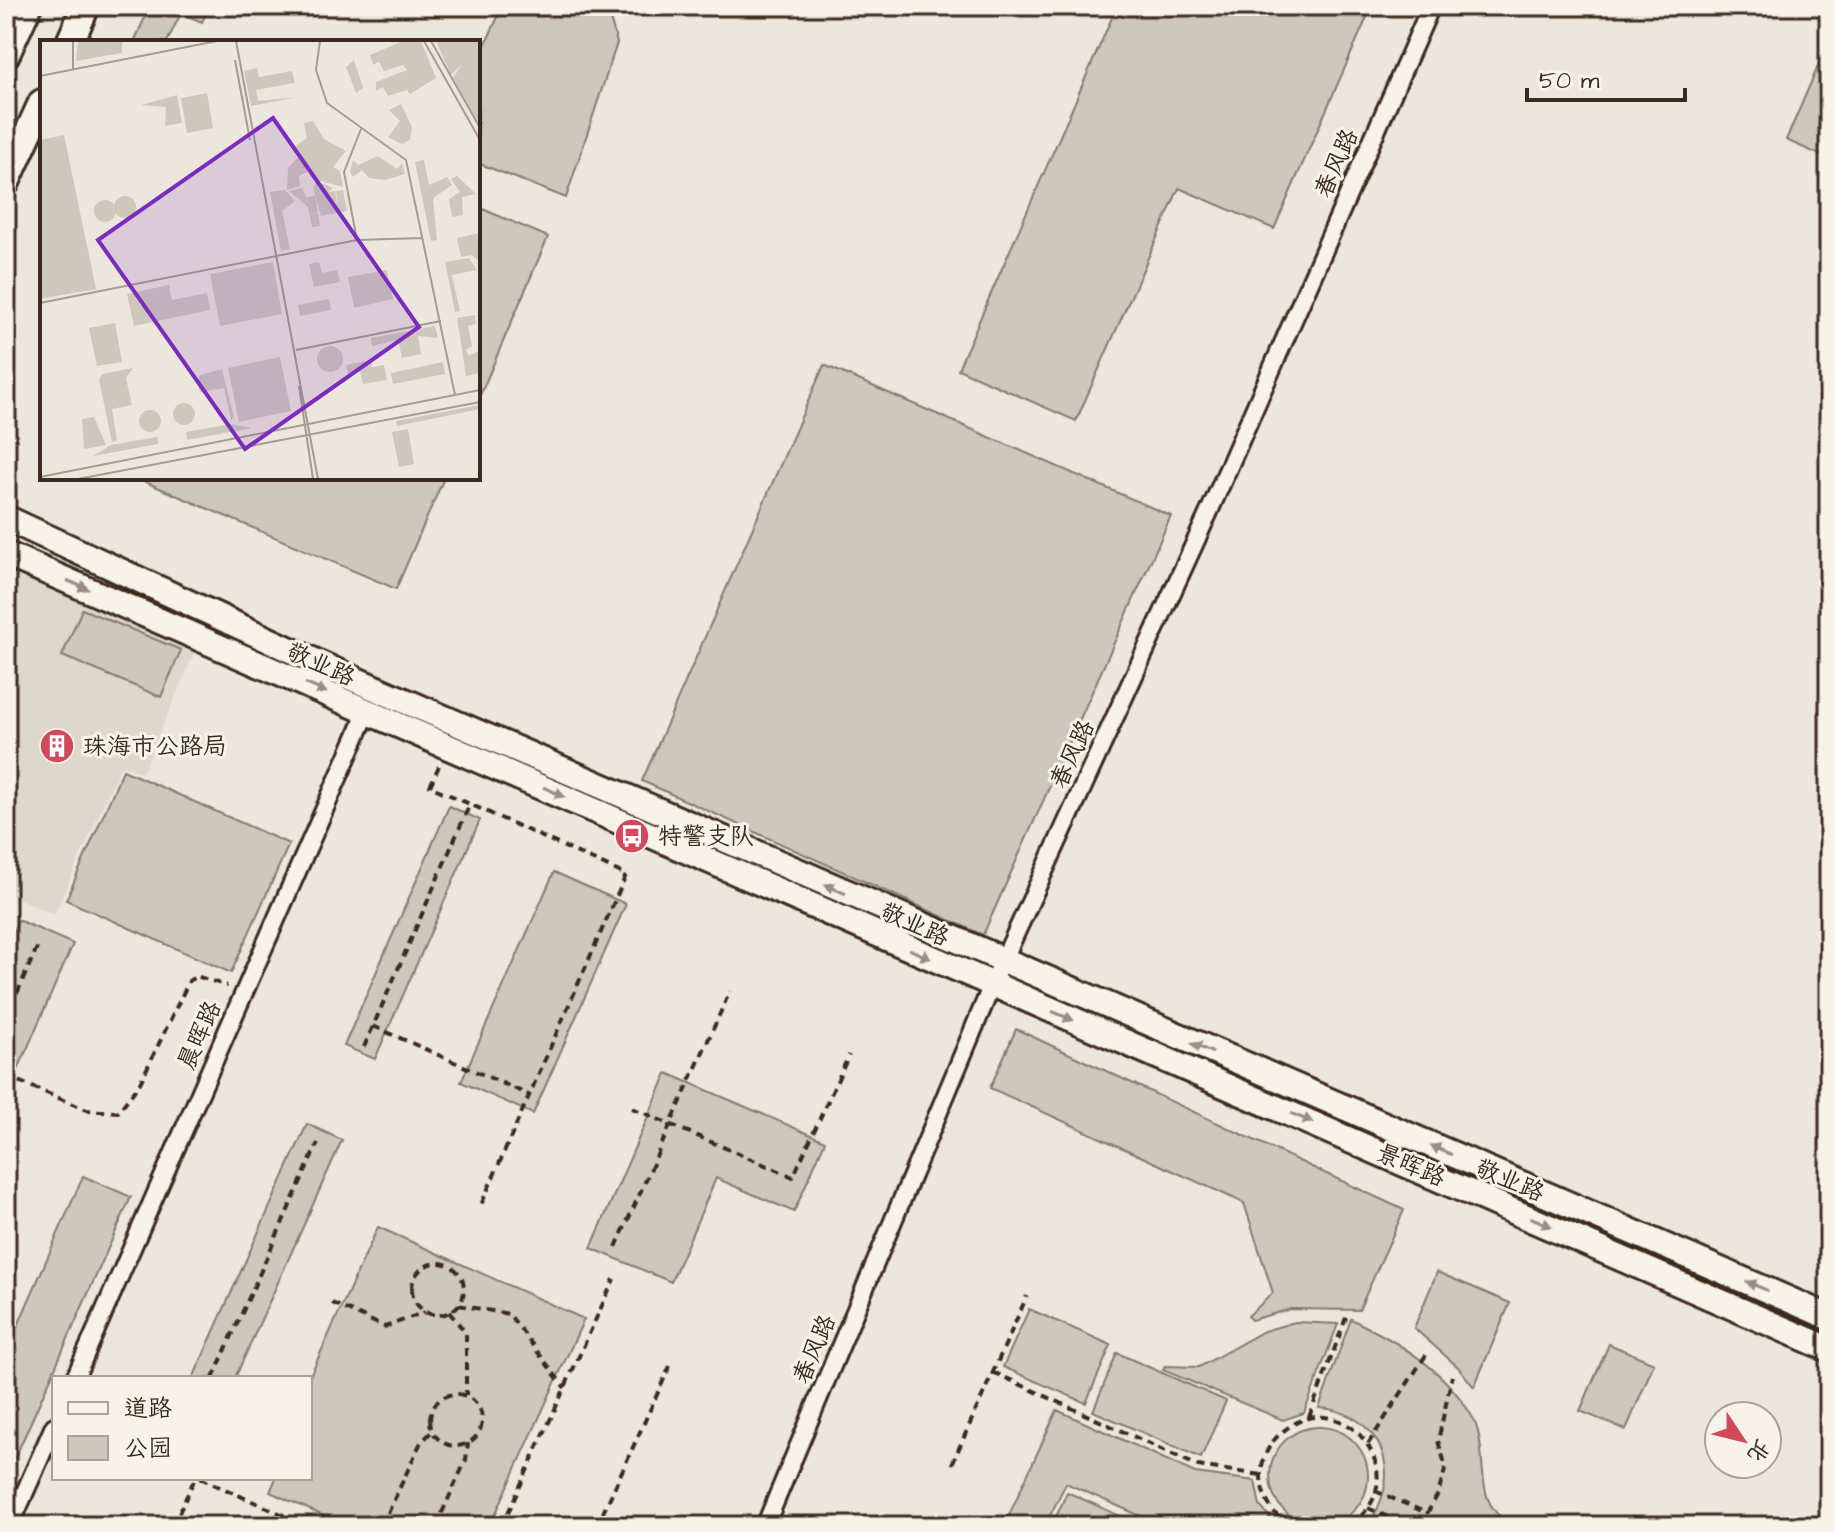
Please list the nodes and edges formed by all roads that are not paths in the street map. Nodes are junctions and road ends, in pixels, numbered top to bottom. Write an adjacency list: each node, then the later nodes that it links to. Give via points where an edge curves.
1 (28, 6): 5 (main road)
2 (86, 6): 4 (main road)
3 (1431, 6): 11 (street, 春风路, via 1187,560)
4 (71, 40)
5 (6, 54)
6 (40, 107): 7 (main road)
7 (6, 182)
8 (6, 518): 11 (main road, 敬业路, one-way to 8, via 338,672)
9 (6, 554): 10 (main road, 敬业路, one-way to 10)
10 (368, 710): 12 (main road, 敬业路, one-way to 12); 15 (street, 晨晖路)
11 (1002, 962): 12 (street, 春风路); 13 (main road, 敬业路, one-way to 11)
12 (992, 985): 14 (main road, 景晖路, one-way to 14); 18 (street, 春风路)
13 (1829, 1317)
14 (1829, 1349)
15 (76, 1376)
16 (52, 1431): 17 (street)
17 (10, 1526)
18 (767, 1526)

